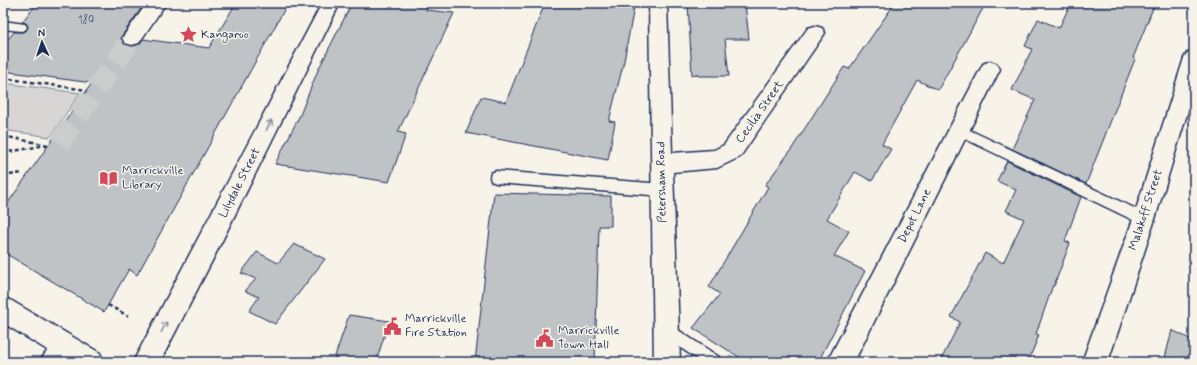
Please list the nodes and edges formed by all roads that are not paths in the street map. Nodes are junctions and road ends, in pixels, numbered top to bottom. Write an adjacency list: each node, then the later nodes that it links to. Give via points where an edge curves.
1 (157, 3): 7 (street)
2 (331, 3): 19 (street, Lilydale Street, one-way to 2)
3 (658, 3): 11 (street, Petersham Road)
4 (3, 25): 5 (lane)
5 (21, 27)
6 (815, 33): 11 (street, Cecilia Street, via 732,151 717,159)
7 (132, 38)
8 (1194, 58): 14 (street, Malakoff Street)
9 (990, 69): 10 (street, Depot Lane)
10 (959, 130): 14 (lane); 22 (street, Depot Lane)
11 (662, 163): 13 (street, Petersham Road)
12 (496, 177): 13 (lane)
13 (663, 190): 16 (street, Petersham Road)
14 (1144, 219): 23 (street, Malakoff Street)
15 (3, 309): 17 (street)
16 (666, 329): 20 (street, Petersham Road); 21 (lane)
17 (56, 354): 18 (street)
18 (91, 362)
19 (146, 362)
20 (666, 362)
21 (714, 362)
22 (840, 362)
23 (1095, 362)

